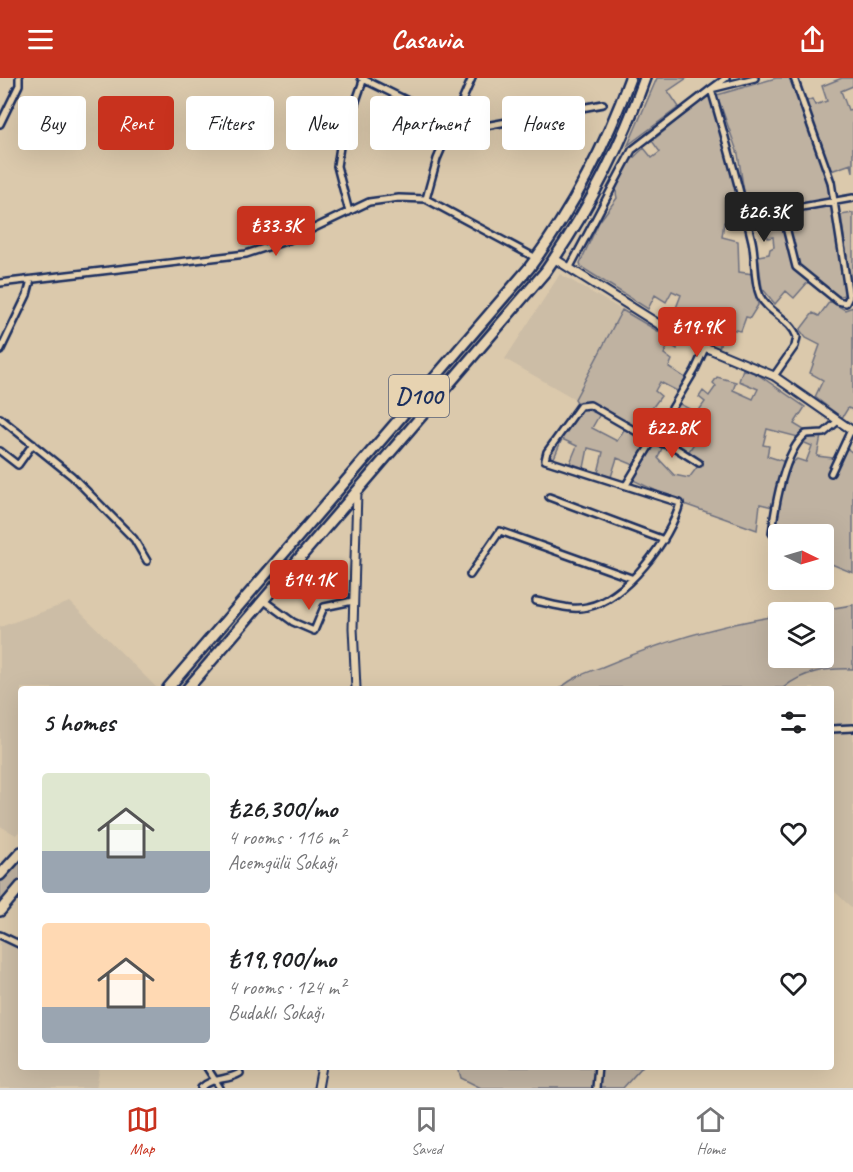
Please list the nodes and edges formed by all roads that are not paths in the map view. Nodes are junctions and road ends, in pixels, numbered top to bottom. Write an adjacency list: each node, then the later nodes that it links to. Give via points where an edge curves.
1 (19, 78): 13 (street, via 19,86)
2 (363, 78): 10 (street); 20 (street, via 340,147 338,166)
3 (472, 78): 11 (street)
4 (630, 78): 22 (highway, D100, via 602,145)
5 (645, 78): 23 (highway, D100, via 612,159)
6 (726, 78): 9 (street)
7 (755, 78): 9 (street)
8 (794, 78): 18 (street)
9 (711, 89): 21 (street); 24 (street, via 628,155)
10 (399, 96)
11 (464, 96)
12 (603, 104): 14 (street)
13 (0, 124)
14 (490, 125)
15 (441, 150): 17 (street)
16 (853, 198): 18 (street)
17 (426, 200): 20 (street, via 369,202); 22 (street)
18 (835, 202): 19 (street); 27 (street)
19 (782, 211): 21 (street); 27 (street, via 800,272 843,304 848,300)
20 (350, 212): 25 (street, via 289,240 246,254)
21 (745, 217): 31 (street, via 760,297 797,337)
22 (536, 258): 51 (highway, D100)
23 (555, 259): 24 (street); 41 (highway, D100)
24 (570, 267): 29 (street, via 665,328)
25 (31, 280): 26 (street); 30 (street)
26 (0, 283): 28 (street)
27 (850, 285)
28 (0, 290)
29 (705, 348): 31 (street); 35 (street)
30 (0, 351)
31 (774, 376): 33 (street)
32 (0, 418): 36 (street)
33 (838, 421): 34 (street); 43 (street, via 824,433 806,434 795,445)
34 (852, 431): 39 (street)
35 (651, 440): 38 (street, via 674,447); 40 (street); 40 (street, via 585,405 576,411 544,457)
36 (33, 444): 37 (street, via 18,465); 45 (street, via 72,476 134,539)
37 (0, 451)
38 (699, 464)
39 (831, 473)
40 (627, 484): 44 (street, via 680,503)
41 (357, 492): 48 (highway, D100); 49 (street)
42 (549, 497): 44 (street)
43 (773, 524)
44 (664, 540): 47 (street)
45 (147, 561)
46 (470, 575): 47 (street, via 500,531)
47 (631, 578): 50 (street, via 592,606 565,607)
48 (263, 600): 49 (street, via 310,631 317,629 324,607); 52 (highway, D100)
49 (353, 601): 53 (street)
50 (536, 601)
51 (170, 686)
52 (190, 686)
53 (356, 686)
54 (853, 728): 55 (street)
55 (834, 729)
56 (18, 855): 57 (highway)
57 (0, 875)
58 (18, 890): 59 (highway)
59 (0, 911)
60 (0, 934): 61 (street)
61 (18, 943)
62 (209, 1070): 66 (street)
63 (321, 1070): 69 (street)
64 (598, 1070): 70 (street)
65 (240, 1073): 66 (street)
66 (215, 1080): 67 (street); 68 (street)
67 (201, 1088)
68 (220, 1088)
69 (318, 1088)
70 (596, 1088)

